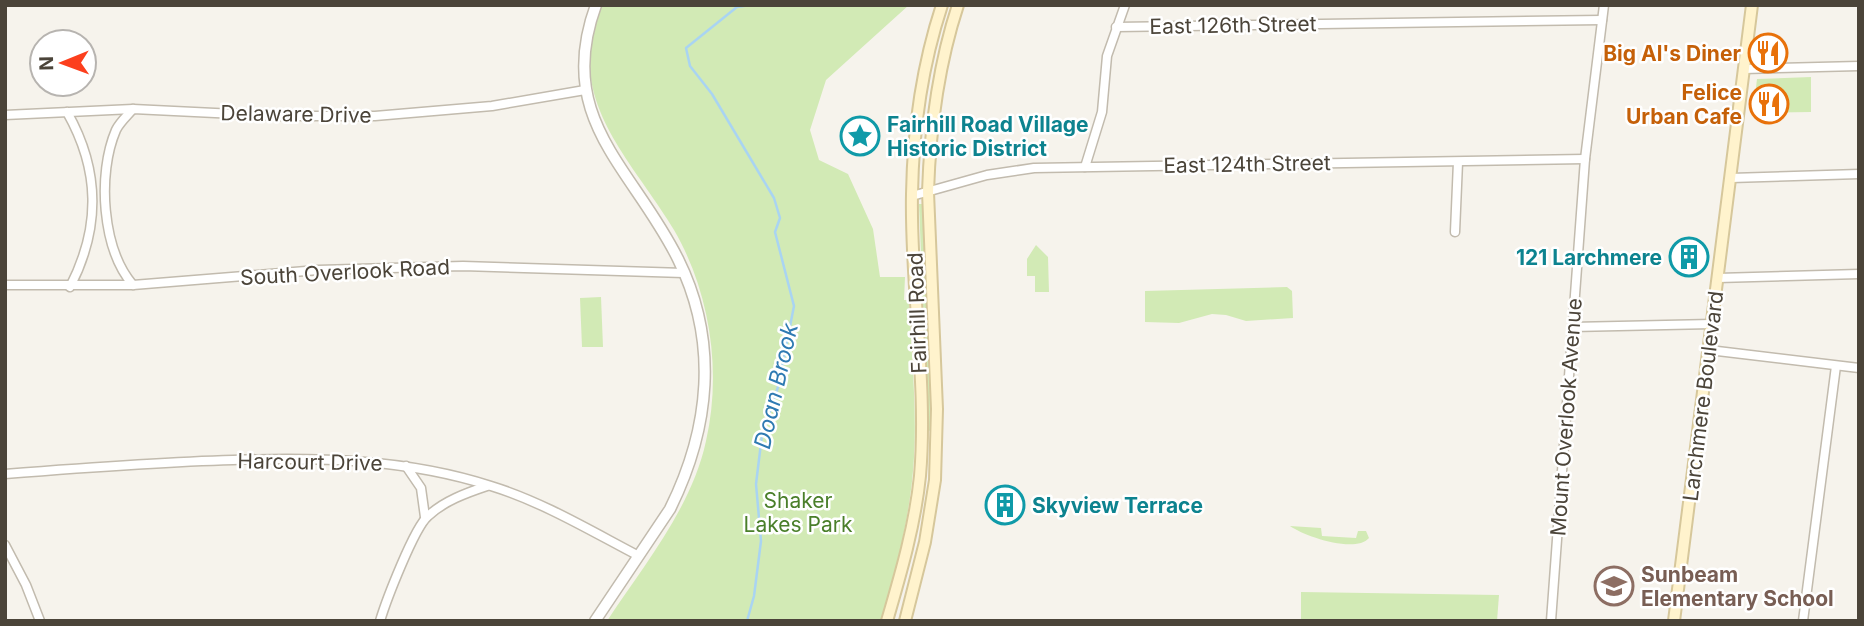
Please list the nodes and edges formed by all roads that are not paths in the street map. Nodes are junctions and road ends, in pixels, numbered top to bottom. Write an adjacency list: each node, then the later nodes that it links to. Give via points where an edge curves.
1 (596, 5): 13 (street, via 585,43)
2 (942, 5): 11 (main road, Fairhill Road)
3 (958, 5): 12 (main road, Fairhill Road)
4 (1125, 5): 8 (street)
5 (1604, 5): 7 (street, Mount Overlook Avenue)
6 (1752, 5): 10 (main road, Larchmere Boulevard)
7 (1602, 20): 8 (street, East 126th Street); 17 (street, Mount Overlook Avenue)
8 (1116, 27): 19 (street, via 1104,69 1102,112)
9 (1859, 66): 10 (street)
10 (1744, 69): 21 (main road, Larchmere Boulevard)
11 (922, 85): 12 (main road); 23 (main road, Fairhill Road)
12 (937, 86): 22 (main road, Fairhill Road)
13 (585, 90): 14 (street, Delaware Drive, via 492,106 375,116); 25 (street, via 607,147 661,228)
14 (133, 109): 15 (street, Delaware Drive); 29 (street, via 113,142 105,208 119,264)
15 (67, 112): 16 (street, Delaware Drive); 30 (street, via 83,142 93,198 88,244)
16 (5, 115)
17 (1585, 159): 18 (street, East 124th Street); 32 (street, Mount Overlook Avenue)
18 (1458, 162): 19 (street, East 124th Street); 24 (street)
19 (1085, 167): 22 (street, East 124th Street, via 1003,171)
20 (1859, 174): 21 (street)
21 (1731, 178): 27 (main road, Larchmere Boulevard)
22 (928, 192): 23 (street, East 124th Street); 37 (main road, Fairhill Road)
23 (912, 195): 36 (main road, Fairhill Road)
24 (1455, 232)
25 (684, 273): 29 (street, South Overlook Road, via 463,266 318,270); 43 (street, via 703,342 702,415 684,481)
26 (1859, 274): 27 (street)
27 (1718, 278): 31 (main road, Larchmere Boulevard)
28 (5, 285): 30 (street, South Overlook Road)
29 (133, 285): 30 (street, South Overlook Road)
30 (70, 287)
31 (1712, 324): 32 (street); 33 (main road, Larchmere Boulevard)
32 (1572, 327): 53 (street, Mount Overlook Avenue)
33 (1709, 350): 34 (street); 54 (main road, Larchmere Boulevard)
34 (1836, 366): 35 (street); 55 (street)
35 (1859, 368)
36 (921, 438): 37 (main road); 44 (main road, Fairhill Road, via 915,517)
37 (937, 438): 45 (main road, Fairhill Road, via 936,480)
38 (405, 466): 39 (street, Harcourt Drive, via 302,458 157,462); 40 (street, Harcourt Drive); 41 (street, via 421,488)
39 (5, 474)
40 (488, 485): 41 (street); 43 (street, Harcourt Drive, via 558,513)
41 (425, 517): 49 (street)
42 (5, 545): 48 (street)
43 (639, 556): 50 (street)
44 (905, 559): 45 (main road); 46 (main road, Fairhill Road)
45 (920, 562): 47 (main road, Fairhill Road)
46 (895, 592): 47 (main road); 51 (main road, Fairhill Road)
47 (912, 596): 52 (main road, Fairhill Road)
48 (40, 621)
49 (380, 621)
50 (595, 621)
51 (887, 621)
52 (905, 621)
53 (1550, 621)
54 (1675, 621)
55 (1803, 621)

